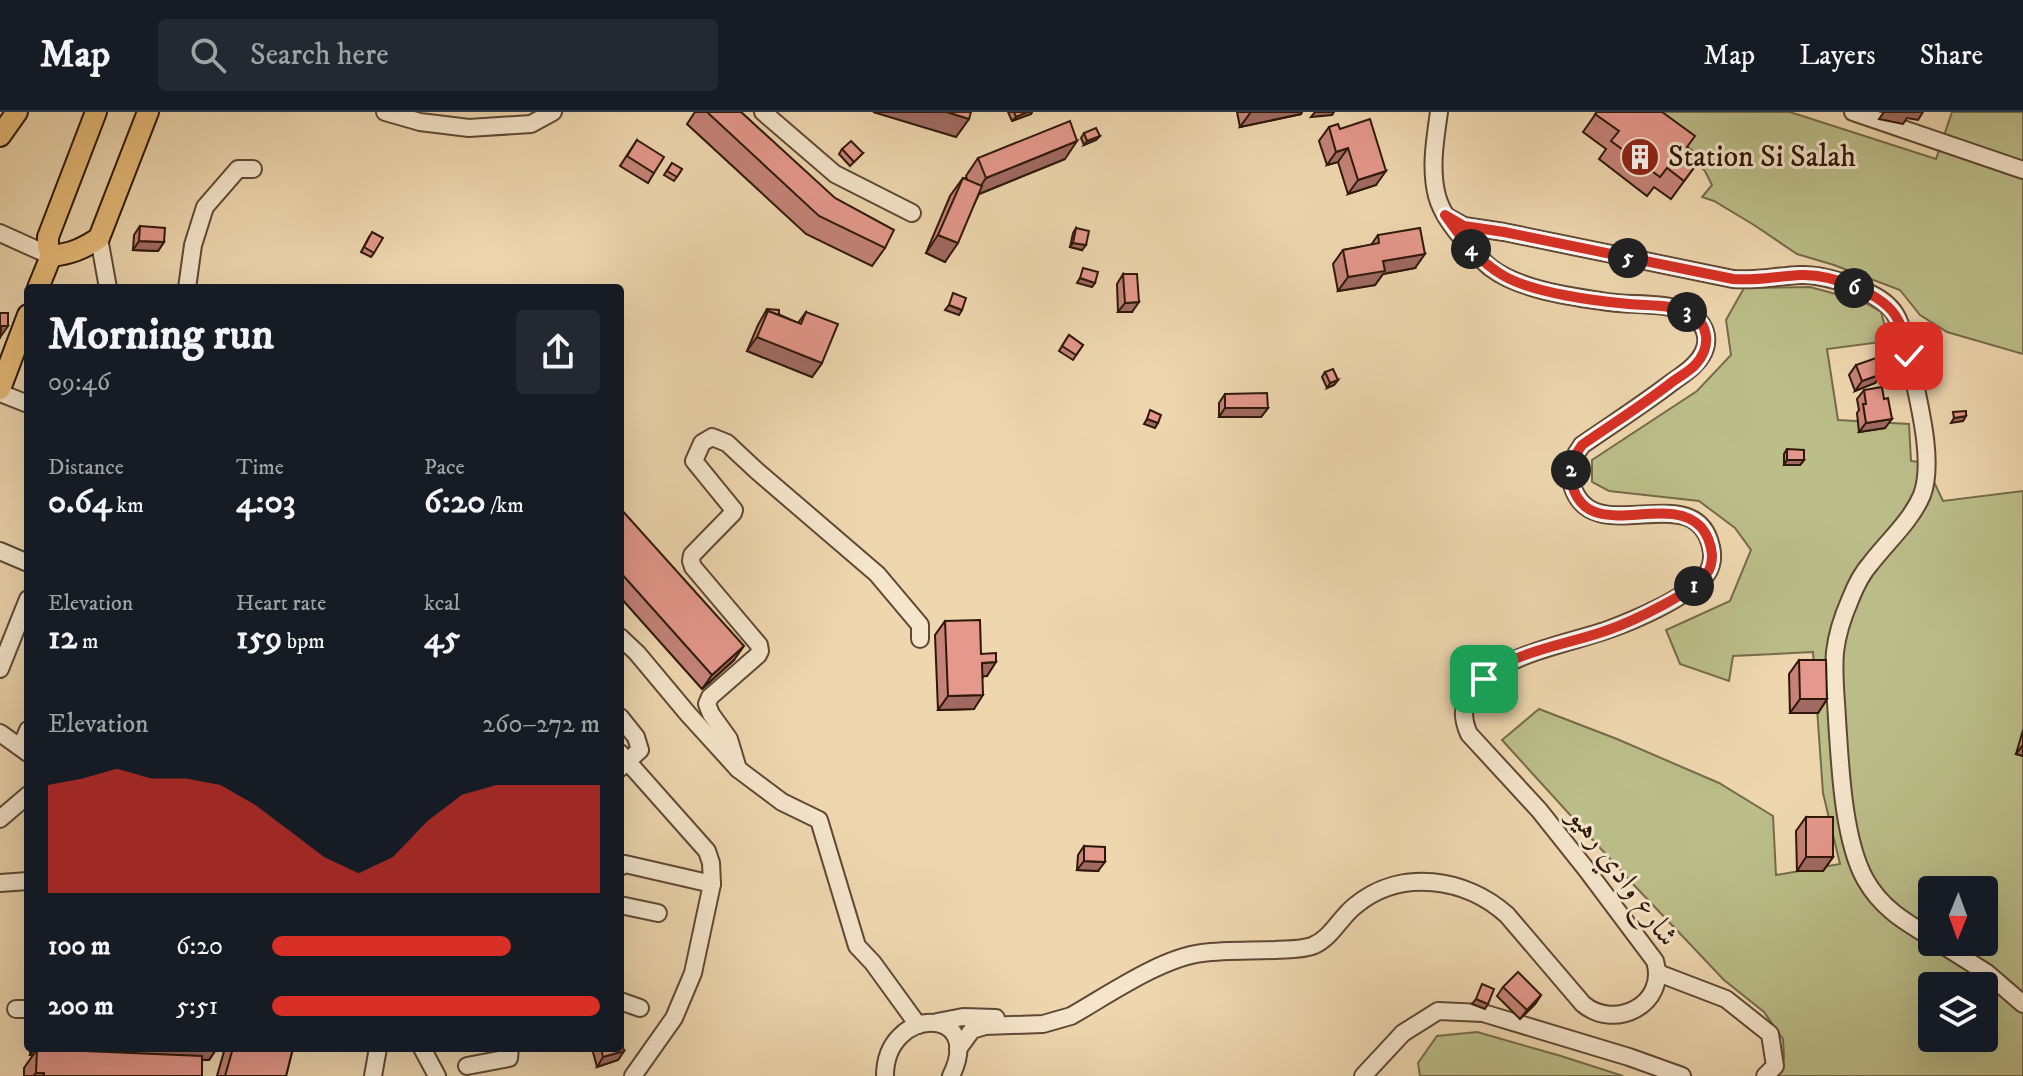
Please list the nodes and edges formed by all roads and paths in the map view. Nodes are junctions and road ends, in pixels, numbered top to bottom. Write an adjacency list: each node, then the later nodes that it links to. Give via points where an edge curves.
1 (17, 112): 9 (main road)
2 (96, 112): 16 (main road, via 48,237)
3 (385, 112): 4 (street, via 469,128 531,124)
4 (553, 112)
5 (763, 112): 12 (street, via 835,174)
6 (1439, 112): 13 (street, via 1434,172)
7 (1853, 112): 11 (street)
8 (147, 118): 15 (main road)
9 (0, 136)
10 (253, 169): 19 (street, via 238,169 205,207)
11 (2023, 170)
12 (912, 213)
13 (1445, 215): 43 (street, via 1464,226 1733,279 1814,275 1874,296 1893,312 1903,332 1919,404 1925,478 1916,505 1869,564 1844,615 1835,655 1838,733 1846,810 1863,877 1891,913); 45 (street, شارع وادي رهيو, via 1491,268 1521,284 1604,302 1670,307 1693,314 1707,333 1696,364 1582,445 1574,455 1570,478 1586,507 1598,513 1676,513 1691,519 1708,536 1708,572 1635,619 1527,654 1495,670 1465,702 1469,734 1586,869 1655,961)
14 (0, 233): 16 (street)
15 (99, 238): 16 (main road, via 85,248); 18 (street)
16 (51, 256): 17 (main road)
17 (40, 284)
18 (107, 284)
19 (188, 284)
20 (24, 326): 21 (main road)
21 (0, 391): 22 (street)
22 (24, 402)
23 (0, 551): 24 (street)
24 (24, 561)
25 (24, 609): 28 (street)
26 (920, 639): 34 (street, via 920,625 877,574 727,443 712,437 702,443 694,461 734,510 691,561 760,651 707,704 729,739)
27 (624, 641): 34 (street)
28 (0, 669)
29 (624, 722): 32 (street, via 640,750)
30 (0, 733): 31 (street)
31 (24, 750)
32 (624, 760)
33 (624, 762): 40 (street, via 707,851)
34 (738, 769): 51 (street, via 782,802 819,820 857,946)
35 (24, 798): 36 (street)
36 (0, 819)
37 (624, 865): 40 (street)
38 (24, 881): 39 (street)
39 (0, 883)
40 (712, 884): 59 (street, via 693,973 674,1018)
41 (624, 906): 42 (street)
42 (658, 913)
43 (1918, 929)
44 (1960, 956): 48 (street)
45 (1658, 973): 47 (street, شارع وادي رهيو, via 1654,990 1640,1006 1617,1016 1595,1012 1496,906 1460,887 1418,882 1366,898 1311,946 1189,955); 64 (street, via 1726,999 1770,1034 1775,1066)
46 (624, 1002): 49 (street)
47 (1092, 1004): 50 (street, شارع وادي رهيو, via 1039,1018); 52 (street, شارع وادي رهيو, via 1051,1023 972,1030)
48 (2023, 1004)
49 (640, 1008)
50 (937, 1022): 51 (street, شارع وادي رهيو); 52 (street, via 950,1029)
51 (918, 1025): 60 (street, via 895,1041)
52 (958, 1049): 61 (street)
53 (377, 1052): 57 (street)
54 (424, 1052): 58 (street)
55 (510, 1052): 56 (street, via 509,1058)
56 (467, 1066)
57 (373, 1076)
58 (437, 1076)
59 (633, 1076)
60 (885, 1076)
61 (951, 1076)
62 (1363, 1076): 63 (street, via 1403,1033 1438,1011 1483,1013)
63 (1682, 1076)
64 (1765, 1076)

